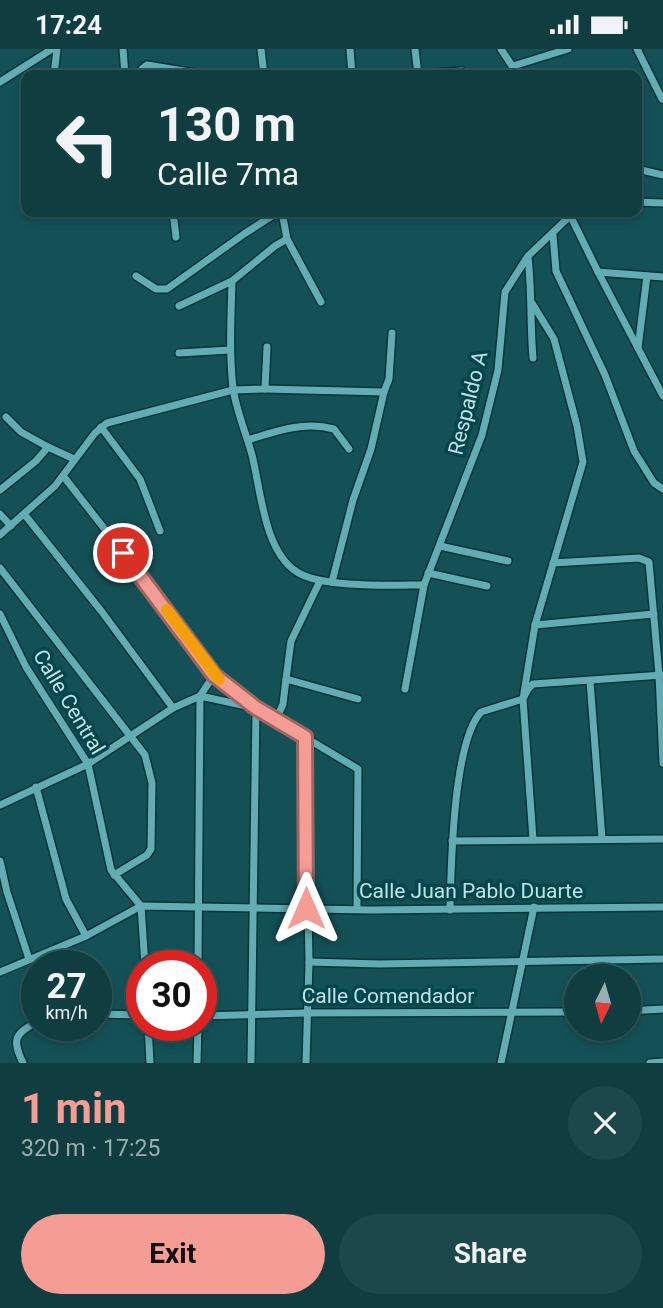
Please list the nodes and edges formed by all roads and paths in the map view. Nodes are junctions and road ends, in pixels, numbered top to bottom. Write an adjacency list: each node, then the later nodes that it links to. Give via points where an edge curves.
1 (52, 49): 19 (street)
2 (57, 49): 11 (street)
3 (123, 49): 12 (street)
4 (261, 49): 15 (street)
5 (350, 49): 16 (street)
6 (415, 49): 17 (street)
7 (501, 49): 10 (street)
8 (568, 49): 10 (street)
9 (637, 49): 20 (street)
10 (513, 66): 18 (street)
11 (55, 70)
12 (125, 70)
13 (141, 70): 14 (street, via 148,65)
14 (178, 70)
15 (263, 70)
16 (352, 70)
17 (417, 70)
18 (515, 70)
19 (0, 82)
20 (662, 99)
21 (642, 170): 22 (street)
22 (663, 175)
23 (642, 202): 24 (street)
24 (663, 203)
25 (174, 217): 31 (street)
26 (272, 217): 36 (street, via 167,289 156,289)
27 (281, 217): 32 (street)
28 (568, 217): 30 (street, Respaldo A)
29 (571, 217): 34 (street)
30 (553, 235): 33 (street, Respaldo A); 59 (street, via 556,271 605,375 634,451 654,483)
31 (176, 237)
32 (287, 239): 38 (street); 39 (street)
33 (528, 256): 40 (street); 66 (street, Respaldo A, via 505,292 498,370 482,435)
34 (597, 272): 35 (street); 44 (street)
35 (647, 275): 37 (street); 44 (street)
36 (136, 277)
37 (663, 277)
38 (232, 281): 41 (street); 45 (street)
39 (321, 302)
40 (531, 303): 47 (street); 68 (street, via 554,339 583,462)
41 (179, 306)
42 (392, 333): 50 (street)
43 (267, 348): 48 (street)
44 (638, 348): 51 (street)
45 (230, 351): 46 (street); 49 (street)
46 (179, 353)
47 (533, 358)
48 (265, 389): 49 (street); 50 (street)
49 (233, 390): 53 (street); 54 (street)
50 (384, 392): 72 (street)
51 (663, 396)
52 (6, 417): 55 (street)
53 (101, 427): 57 (street); 64 (street, via 140,479)
54 (248, 440): 56 (street, via 285,428 319,425 334,429); 71 (street, via 266,520 283,560 299,574)
55 (48, 447): 57 (street); 60 (street)
56 (349, 449)
57 (74, 460): 58 (street)
58 (64, 477): 62 (street); 78 (street)
59 (663, 489)
60 (0, 490)
61 (0, 514): 63 (street)
62 (24, 515): 63 (street); 86 (street)
63 (10, 526): 65 (street)
64 (160, 531)
65 (0, 535)
66 (440, 546): 67 (street); 70 (street, Respaldo A)
67 (508, 561)
68 (553, 563): 76 (street, via 639,558 649,562); 77 (street)
69 (0, 568): 89 (street)
70 (428, 573): 73 (street, Respaldo A); 74 (street)
71 (320, 581): 72 (street); 80 (street, via 291,641)
72 (332, 582): 73 (street)
73 (424, 585): 82 (street, Respaldo A)
74 (487, 586)
75 (0, 614): 92 (street, Calle Central, via 26,667)
76 (654, 614): 77 (street); 79 (street)
77 (536, 625): 85 (street)
78 (214, 675): 83 (street); 87 (street)
79 (661, 675): 81 (street); 91 (street)
80 (286, 679): 84 (street); 88 (street)
81 (590, 681): 85 (street, via 533,684); 95 (street)
82 (405, 689)
83 (200, 696): 86 (street); 87 (street); 105 (street)
84 (358, 699)
85 (523, 699): 96 (street); 98 (street, via 476,717 458,784)
86 (173, 708): 89 (street)
87 (256, 708): 88 (street); 102 (street)
88 (276, 720): 90 (street)
89 (132, 736): 92 (street); 100 (street, via 150,768 151,849)
90 (305, 737): 106 (street); 107 (street, via 358,769)
91 (663, 763)
92 (88, 764): 93 (street); 100 (street, Calle Central)
93 (36, 787): 94 (street); 109 (street, via 66,899)
94 (0, 805)
95 (602, 838): 96 (street); 97 (street)
96 (533, 839): 98 (street)
97 (663, 839)
98 (452, 841): 108 (street)
99 (0, 861): 110 (street)
100 (114, 875): 101 (street, Calle Central)
101 (141, 906): 105 (street, Calle Juan Pablo Duarte); 109 (street); 112 (street)
102 (253, 907): 105 (street, Calle Juan Pablo Duarte); 106 (street, Calle Juan Pablo Duarte); 124 (street)
103 (534, 907): 104 (street, Calle Juan Pablo Duarte); 108 (street, Calle Juan Pablo Duarte); 115 (street)
104 (663, 907)
105 (197, 908): 113 (street)
106 (306, 908): 107 (street, Calle Juan Pablo Duarte); 117 (street)
107 (357, 909): 108 (street, Calle Juan Pablo Duarte)
108 (450, 910)
109 (86, 936): 111 (street)
110 (26, 950)
111 (51, 950)
112 (144, 950)
113 (198, 950)
114 (663, 959): 115 (street)
115 (521, 962): 117 (street); 123 (street)
116 (21, 963): 118 (street)
117 (309, 963): 122 (street)
118 (0, 972)
119 (663, 1009): 120 (street)
120 (641, 1010)
121 (564, 1012): 123 (street, Calle Comendador)
122 (307, 1013): 123 (street, Calle Comendador); 124 (street, Calle Comendador); 134 (street)
123 (512, 1013): 135 (street)
124 (252, 1015): 125 (street, Calle Comendador); 133 (street)
125 (217, 1016)
126 (21, 1032): 130 (street, via 16,1048)
127 (149, 1041): 131 (street)
128 (198, 1041): 132 (street)
129 (663, 1062): 136 (street)
130 (23, 1063)
131 (150, 1063)
132 (197, 1063)
133 (251, 1063)
134 (306, 1063)
135 (500, 1063)
136 (650, 1063)

